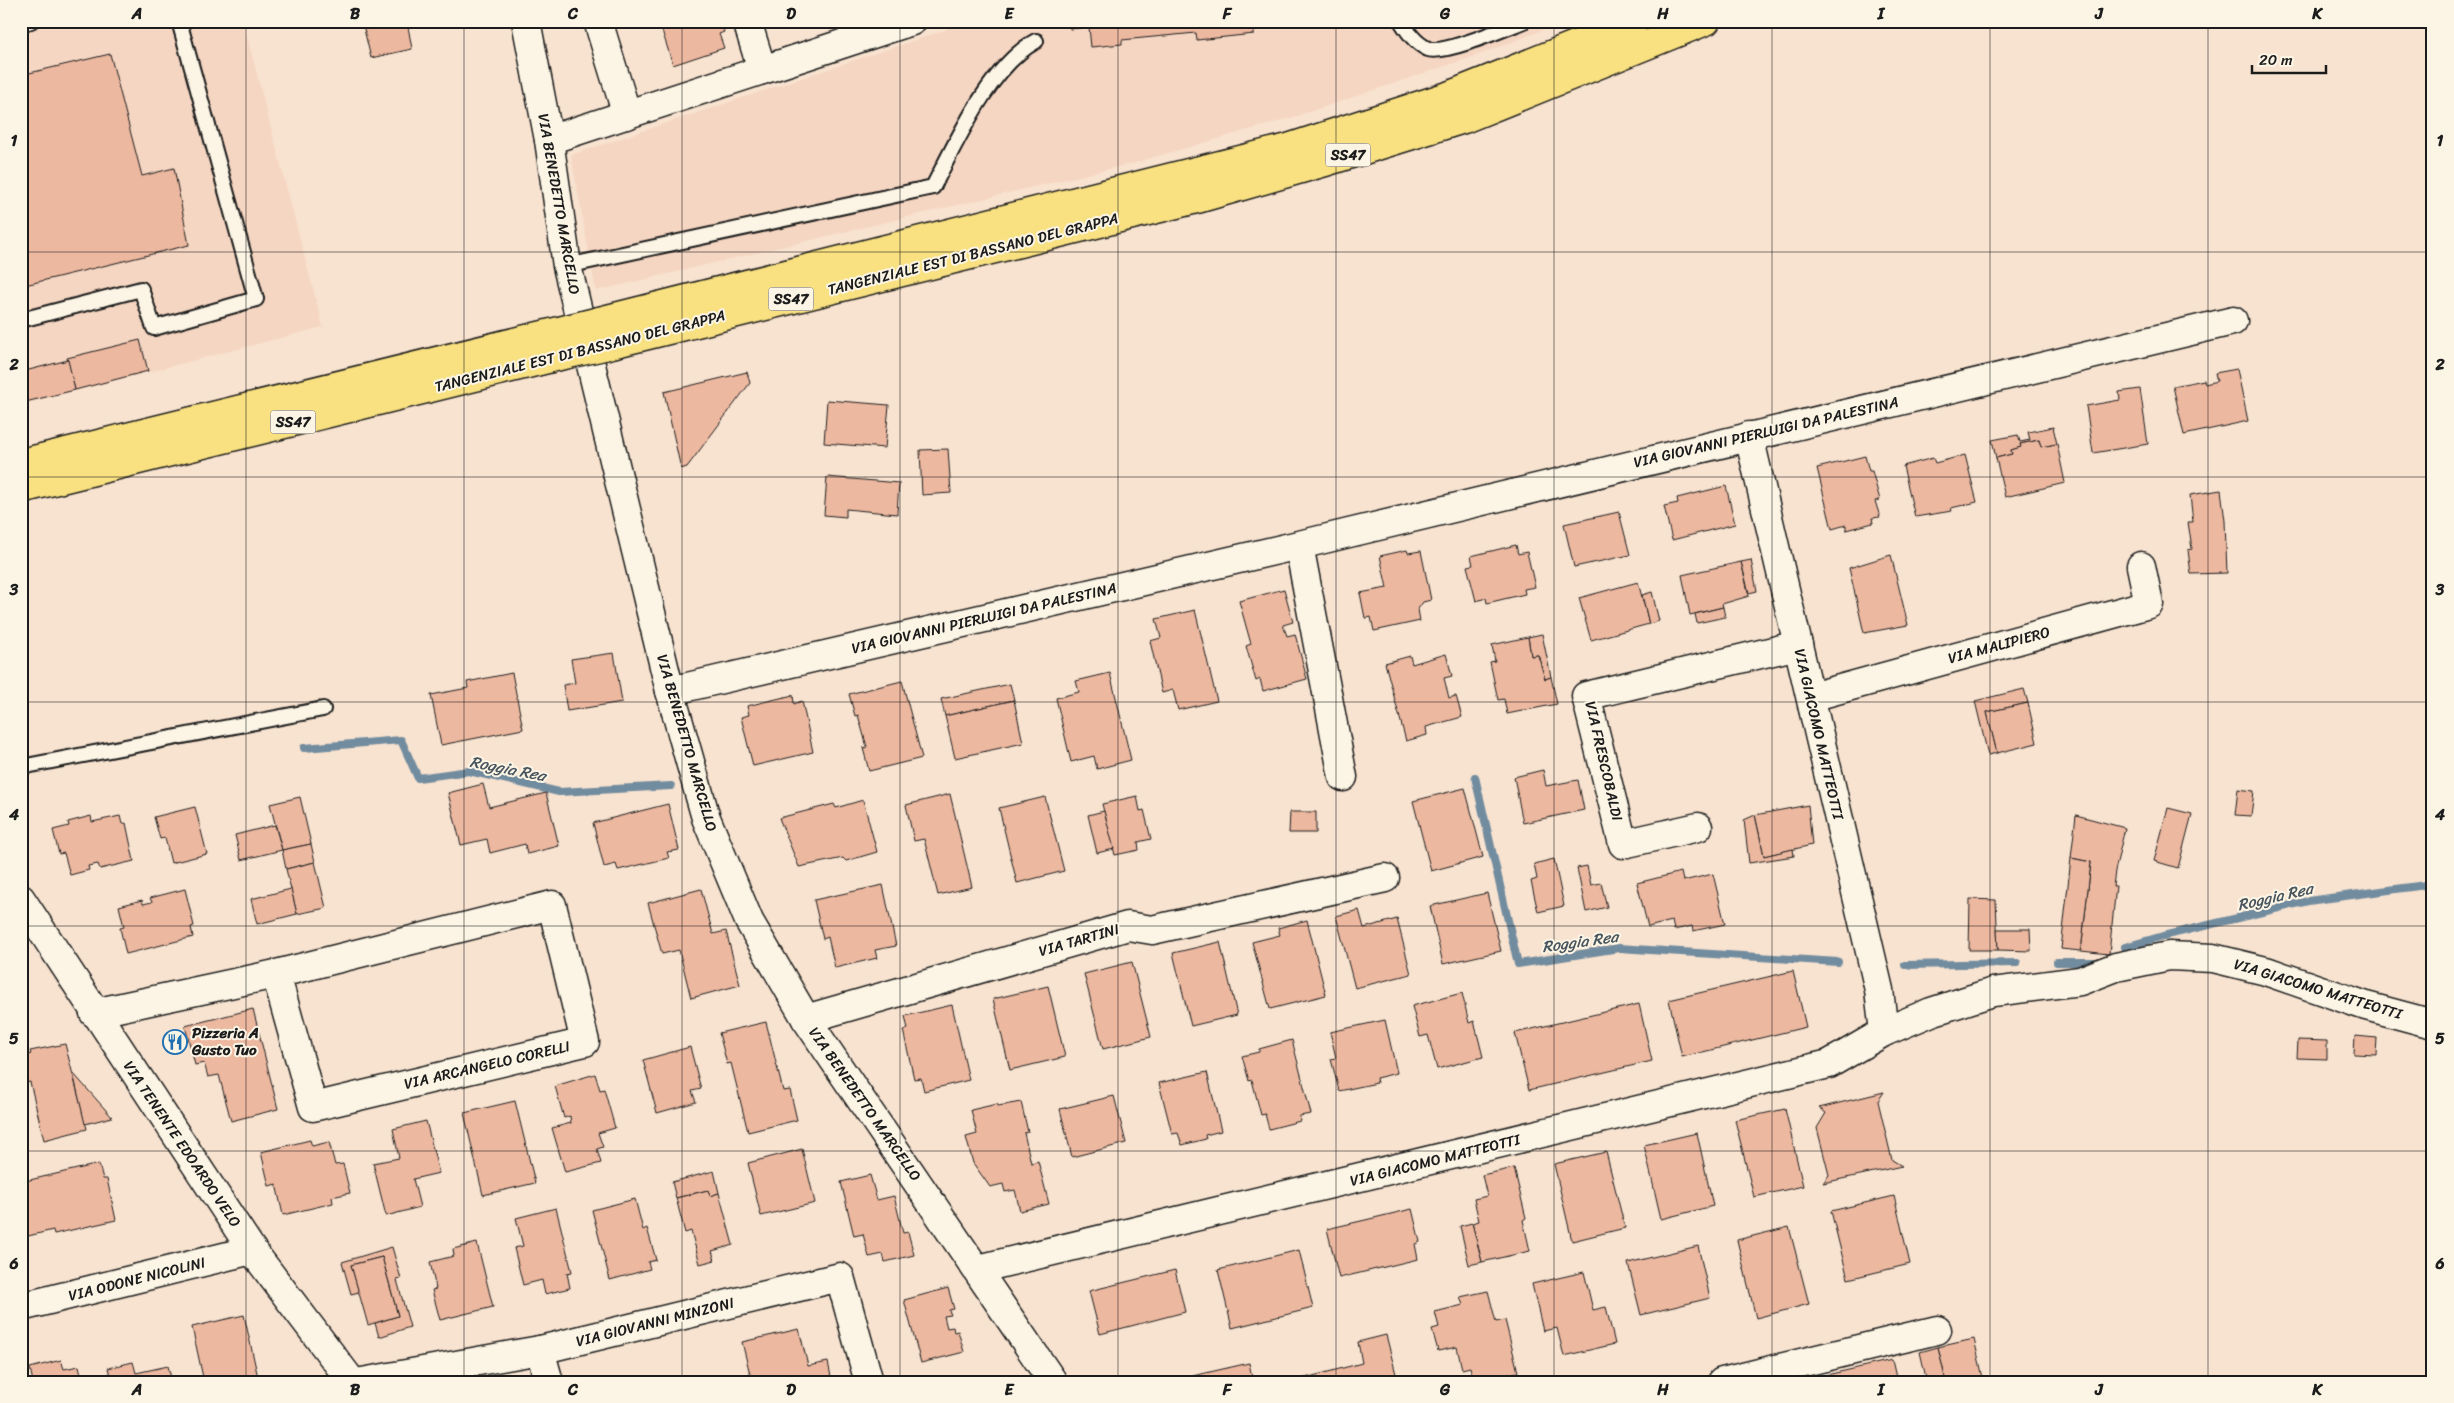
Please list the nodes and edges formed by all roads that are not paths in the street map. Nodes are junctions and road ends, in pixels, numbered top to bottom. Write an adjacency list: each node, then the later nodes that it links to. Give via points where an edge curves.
1 (31, 21): 11 (lane)
2 (179, 21): 17 (lane, via 256,300 154,328 142,289)
3 (526, 21): 15 (street, VIA BENEDETTO MARCELLO)
4 (598, 21): 14 (street)
5 (747, 21): 13 (street)
6 (912, 21): 13 (street)
7 (1401, 21): 8 (lane, via 1412,39 1429,50 1450,48)
8 (1524, 21)
9 (1635, 21): 19 (highway, TANGENZIALE EST DI BASSANO DEL GRAPPA / SS47, via 1448,96 1288,148)
10 (1706, 21): 19 (highway, TANGENZIALE EST DI BASSANO DEL GRAPPA / SS47, via 1464,119 1197,199)
11 (21, 24)
12 (1036, 42): 16 (lane, via 1020,50 1004,66 933,186)
13 (762, 70): 14 (street)
14 (627, 114): 15 (street)
15 (548, 140): 16 (street, VIA BENEDETTO MARCELLO)
16 (567, 266): 27 (street, VIA BENEDETTO MARCELLO)
17 (21, 320)
18 (2233, 321): 21 (street, VIA GIOVANNI PIERLUIGI DA PALESTINA)
19 (601, 333): 20 (highway, TANGENZIALE EST DI BASSANO DEL GRAPPA / SS47, bridge)
20 (562, 343): 22 (highway, TANGENZIALE EST DI BASSANO DEL GRAPPA / SS47); 23 (highway, TANGENZIALE EST DI BASSANO DEL GRAPPA / SS47)
21 (1749, 436): 24 (street, VIA GIOVANNI PIERLUIGI DA PALESTINA); 26 (street, VIA GIACOMO MATTEOTTI)
22 (21, 463)
23 (21, 489)
24 (1299, 545): 27 (street, VIA GIOVANNI PIERLUIGI DA PALESTINA); 31 (street)
25 (2141, 566): 28 (street, VIA MALIPIERO, via 2149,604)
26 (1798, 645): 28 (street, VIA GIACOMO MATTEOTTI); 32 (street, VIA FRESCOBALDI, via 1586,696 1623,844)
27 (670, 691): 37 (street, VIA BENEDETTO MARCELLO, via 706,818 749,921)
28 (1811, 697): 39 (street, VIA GIACOMO MATTEOTTI, via 1879,990)
29 (323, 709): 30 (lane)
30 (21, 767)
31 (1343, 777)
32 (1698, 827)
33 (1384, 878): 37 (street, VIA TARTINI, via 1152,930 1128,926)
34 (21, 899): 36 (street, VIA TENENTE EDOARDO VELO)
35 (276, 974): 35 (street, VIA ARCANGELO CORELLI, via 313,1107 585,1042 552,905); 36 (street, VIA ARCANGELO CORELLI)
36 (94, 1013): 40 (street, VIA TENENTE EDOARDO VELO)
37 (806, 1019): 41 (street, VIA BENEDETTO MARCELLO)
38 (2433, 1024): 39 (street, VIA GIACOMO MATTEOTTI, via 2366,1006 2266,971 2213,958 2169,956 2116,967 2080,981 1992,992)
39 (1884, 1032): 41 (street, VIA GIACOMO MATTEOTTI, via 1829,1064)
40 (252, 1250): 42 (street, VIA ODONE NICOLINI); 45 (street, VIA TENENTE EDOARDO VELO)
41 (978, 1270): 49 (street, VIA BENEDETTO MARCELLO)
42 (21, 1307)
43 (1937, 1330): 50 (street)
44 (540, 1350): 46 (street, VIA GIOVANNI MINZONI); 47 (street); 48 (street, VIA GIOVANNI MINZONI, via 840,1276)
45 (352, 1382)
46 (362, 1382)
47 (549, 1382)
48 (869, 1382)
49 (1053, 1382)
50 (1722, 1382)

